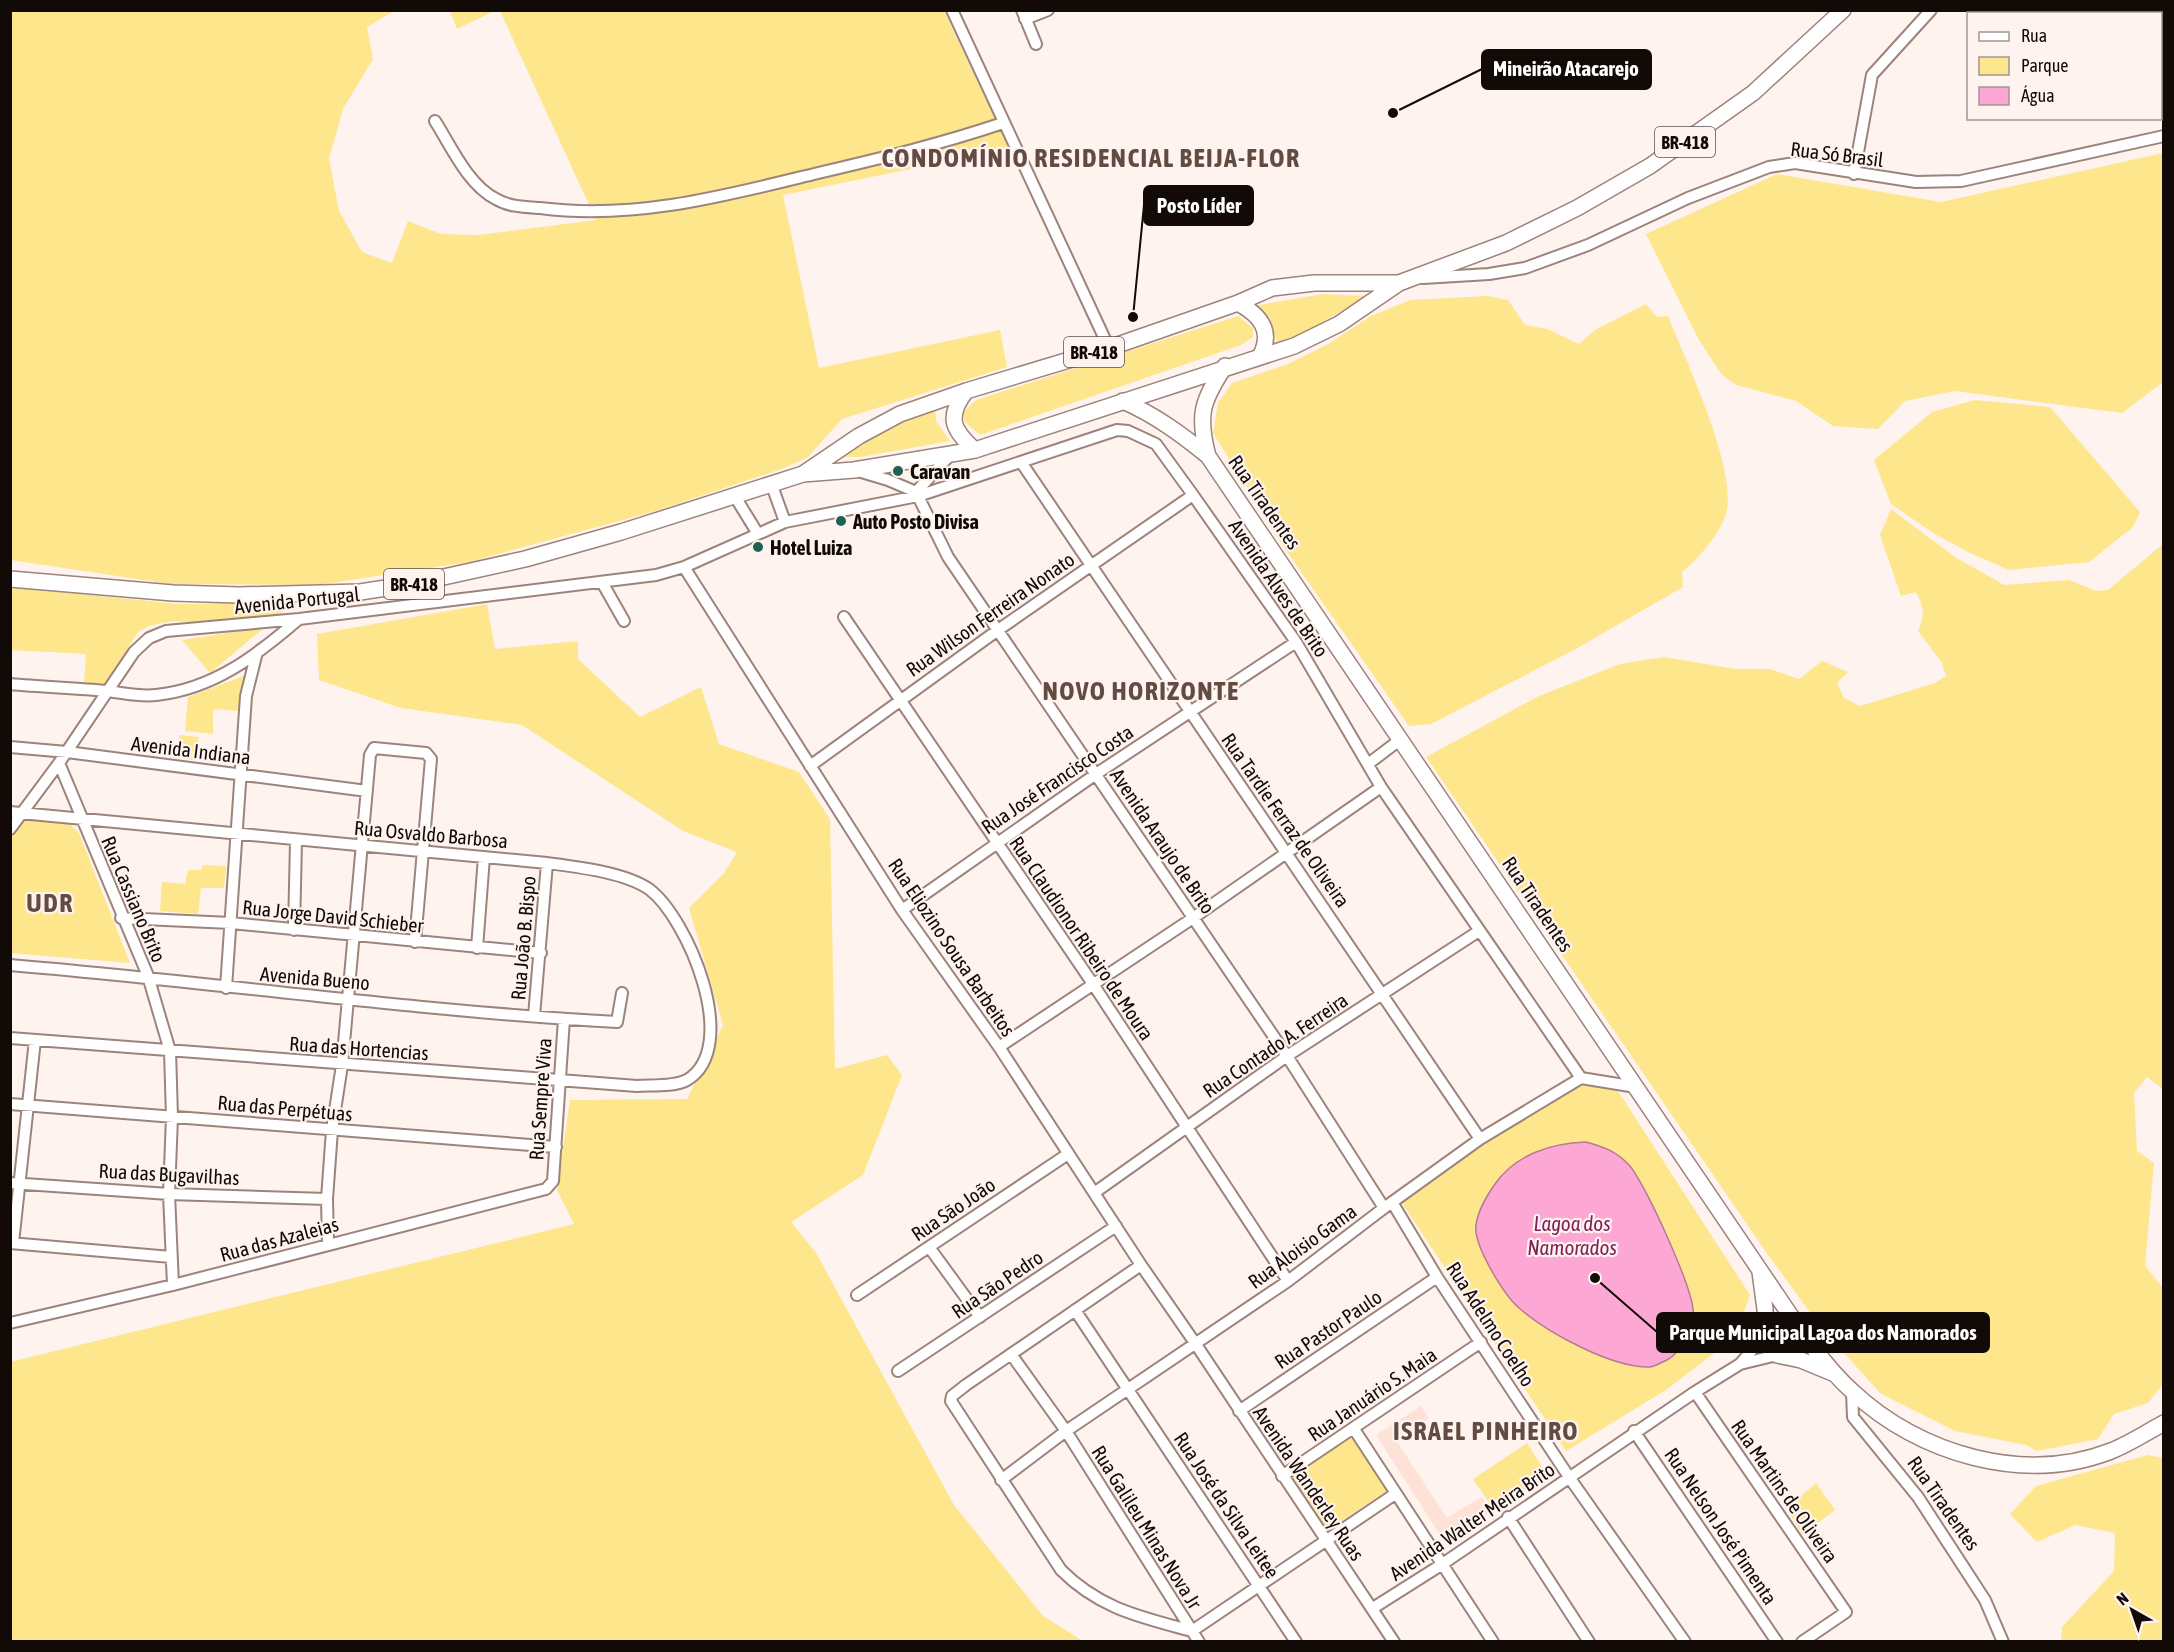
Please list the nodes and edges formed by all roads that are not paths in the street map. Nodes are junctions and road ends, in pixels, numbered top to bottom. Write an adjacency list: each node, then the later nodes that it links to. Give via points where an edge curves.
1 (952, 10): 8 (street)
2 (1048, 10): 5 (street)
3 (1843, 10): 11 (main road, BR-418, via 1753,93 1650,166 1506,243)
4 (1931, 10): 10 (street, via 1872,75)
5 (1023, 15): 6 (street)
6 (1036, 44)
7 (435, 121): 8 (street, via 471,176 495,199 520,206 593,211 708,200 925,148)
8 (1003, 123): 13 (street)
9 (2163, 136): 10 (street, Rua Só Brasil, via 1961,181 1916,182)
10 (1854, 174): 11 (street, Rua Só Brasil, via 1795,164 1769,167 1526,268)
11 (1406, 280): 12 (main road, BR-418, via 1293,285 1272,288); 14 (main road, BR-418, via 1339,324 1294,346)
12 (1238, 303): 13 (main road, BR-418); 14 (main road, via 1250,310 1264,329 1267,342)
13 (1109, 348): 16 (main road, BR-418)
14 (1260, 355): 15 (main road, BR-418)
15 (1225, 366): 17 (main road, BR-418); 20 (main road, Rua Tiradentes, via 1203,406 1201,429)
16 (966, 391): 18 (main road, via 953,416 956,429); 23 (main road, BR-418, via 900,414 859,435)
17 (1123, 401): 18 (main road, BR-418); 20 (main road, Rua Tiradentes, via 1172,427)
18 (975, 450): 19 (main road, BR-418)
19 (950, 455): 22 (main road, BR-418); 25 (street)
20 (1208, 456): 44 (main road, Rua Tiradentes)
21 (1021, 462): 25 (street, Avenida Alves de Brito); 27 (street, Avenida Alves de Brito, via 1117,430 1128,431 1156,444); 30 (street, Rua Tardie Ferraz de Oliveira)
22 (854, 470): 23 (main road, BR-418); 25 (street)
23 (803, 474): 24 (main road, BR-418)
24 (771, 483): 26 (main road, BR-418); 28 (street)
25 (917, 494): 28 (street, Avenida Alves de Brito); 37 (street, Avenida Araujo de Brito, via 948,557)
26 (734, 495): 29 (street); 32 (main road, BR-418, via 525,560 360,592 296,596 184,594)
27 (1193, 495): 30 (street, Rua Wilson Ferreira Nonato); 38 (street, Avenida Alves de Brito)
28 (785, 522): 29 (street, Avenida Alves de Brito)
29 (758, 534): 31 (street, Avenida Alves de Brito)
30 (1090, 565): 37 (street, Rua Wilson Ferreira Nonato); 43 (street, Rua Tardie Ferraz de Oliveira)
31 (684, 567): 33 (street, Avenida Portugal); 49 (street, Rua Eliozino Sousa Barbeitos)
32 (10, 579)
33 (603, 584): 35 (street, Avenida Portugal); 36 (street)
34 (844, 617): 42 (street, Rua Claudionor Ribeiro de Moura)
35 (299, 619): 39 (street); 41 (street, Avenida Portugal, via 166,631 149,638 134,652)
36 (624, 621)
37 (998, 630): 42 (street, Rua Wilson Ferreira Nonato); 51 (street, Avenida Araujo de Brito)
38 (1296, 642): 43 (street, Rua José Francisco Costa); 48 (street, Avenida Alves de Brito)
39 (256, 656): 41 (street, via 213,680 183,690 132,696); 50 (street, via 246,696)
40 (10, 684): 41 (street)
41 (108, 691): 46 (street, Avenida Portugal)
42 (898, 700): 49 (street, Rua Wilson Ferreira Nonato); 59 (street, Rua Claudionor Ribeiro de Moura)
43 (1189, 711): 51 (street, Rua José Francisco Costa); 62 (street, Rua Tardie Ferraz de Oliveira)
44 (1401, 739): 48 (street); 93 (main road, Rua Tiradentes)
45 (10, 747): 46 (street, Avenida Indiana)
46 (67, 752): 47 (street, Avenida Portugal); 50 (street, Avenida Indiana)
47 (59, 763): 54 (street, Avenida Portugal); 55 (street, Rua Cassiano Brito)
48 (1368, 764): 52 (street, Avenida Alves de Brito)
49 (810, 766): 65 (street, Rua Eliozino Sousa Barbeitos)
50 (241, 774): 53 (street, Avenida Indiana); 57 (street)
51 (1096, 774): 59 (street, Rua José Francisco Costa); 67 (street, Avenida Araujo de Brito)
52 (1381, 787): 62 (street); 70 (street, Avenida Alves de Brito)
53 (367, 791): 60 (street); 61 (street, via 374,748 426,753 431,759)
54 (16, 813): 55 (street, Rua Osvaldo Barbosa); 56 (street, Avenida Portugal)
55 (79, 817): 57 (street, Rua Osvaldo Barbosa); 66 (street, Rua Cassiano Brito)
56 (10, 829)
57 (235, 834): 58 (street, Rua Osvaldo Barbosa); 68 (street)
58 (296, 841): 60 (street, Rua Osvaldo Barbosa); 69 (street)
59 (996, 842): 65 (street, Rua José Francisco Costa); 77 (street, Rua Claudionor Ribeiro de Moura)
60 (361, 846): 61 (street, Rua Osvaldo Barbosa); 71 (street)
61 (424, 852): 63 (street, Rua Osvaldo Barbosa); 72 (street)
62 (1287, 852): 67 (street); 80 (street, Rua Tardie Ferraz de Oliveira)
63 (484, 857): 64 (street, Rua Osvaldo Barbosa); 73 (street)
64 (547, 863): 74 (street, Rua João B. Bispo); 90 (street, Rua Osvaldo Barbosa, via 591,869 622,879 648,889 664,904 694,960 711,1019 708,1054)
65 (902, 910): 86 (street, Rua Eliozino Sousa Barbeitos)
66 (121, 918): 68 (street, Rua Jorge David Schieber); 76 (street, Rua Cassiano Brito)
67 (1193, 918): 77 (street); 88 (street, Avenida Araujo de Brito)
68 (231, 924): 69 (street, Rua Jorge David Schieber); 78 (street)
69 (294, 930): 71 (street, Rua Jorge David Schieber)
70 (1479, 931): 80 (street, Rua Contado A. Ferreira); 91 (street, Avenida Alves de Brito)
71 (353, 936): 72 (street, Rua Jorge David Schieber); 81 (street)
72 (416, 942): 73 (street, Rua Jorge David Schieber)
73 (477, 948): 74 (street, Rua Jorge David Schieber)
74 (540, 952): 82 (street, Rua João B. Bispo)
75 (10, 965): 76 (street, Avenida Bueno)
76 (148, 976): 78 (street, Avenida Bueno); 87 (street, Rua Cassiano Brito)
77 (1093, 984): 86 (street); 97 (street, Rua Claudionor Ribeiro de Moura)
78 (226, 988): 81 (street, Avenida Bueno)
79 (622, 993): 83 (street, Avenida Bueno, via 618,1022)
80 (1384, 995): 88 (street, Rua Contado A. Ferreira); 99 (street, Rua Tardie Ferraz de Oliveira)
81 (348, 998): 82 (street, Avenida Bueno); 89 (street)
82 (534, 1016): 83 (street, Avenida Bueno)
83 (564, 1019): 92 (street, Rua Sempre Viva)
84 (10, 1038): 85 (street, Rua das Hortencias)
85 (35, 1040): 87 (street, Rua das Hortencias); 95 (street)
86 (999, 1047): 101 (street, Rua Eliozino Sousa Barbeitos)
87 (170, 1051): 89 (street, Rua das Hortencias); 96 (street, Rua Cassiano Brito)
88 (1287, 1056): 97 (street, Rua Contado A. Ferreira); 107 (street, Avenida Araujo de Brito)
89 (342, 1065): 92 (street, Rua das Hortencias); 98 (street)
90 (700, 1068): 92 (street, Rua das Hortencias, via 686,1081 662,1085)
91 (1581, 1078): 93 (street); 99 (street, Rua Aloisio Gama)
92 (561, 1080): 100 (street, Rua Sempre Viva)
93 (1636, 1087): 114 (main road, Rua Tiradentes)
94 (10, 1104): 95 (street, Rua das Perpétuas)
95 (26, 1106): 96 (street, Rua das Perpétuas); 103 (street)
96 (172, 1117): 98 (street, Rua das Perpétuas); 105 (street, Rua Cassiano Brito)
97 (1186, 1126): 104 (street, Rua Contado A. Ferreira); 116 (street, Rua Claudionor Ribeiro de Moura)
98 (332, 1130): 100 (street, Rua das Perpétuas); 106 (street)
99 (1480, 1139): 107 (street, Rua Aloisio Gama)
100 (556, 1147): 102 (street, Rua Sempre Viva)
101 (1068, 1154): 104 (street, Rua Eliozino Sousa Barbeitos); 111 (street, Rua São João)
102 (553, 1181): 110 (street, Rua das Azaleias, via 546,1189)
103 (14, 1183): 105 (street, Rua das Bugavilhas); 109 (street)
104 (1094, 1193): 108 (street, Rua Eliozino Sousa Barbeitos)
105 (169, 1194): 106 (street, Rua das Bugavilhas); 112 (street, Rua Cassiano Brito)
106 (327, 1198): 110 (street)
107 (1388, 1205): 115 (street, Rua Adelmo Coelho); 116 (street, Rua Aloisio Gama)
108 (1116, 1227): 113 (street, Rua Eliozino Sousa Barbeitos); 120 (street, Rua São Pedro)
109 (12, 1243): 112 (street)
110 (328, 1244): 117 (street, Rua das Azaleias)
111 (929, 1247): 118 (street, Rua São João); 120 (street)
112 (171, 1257): 117 (street, Rua Cassiano Brito)
113 (1141, 1265): 119 (street); 126 (street, Rua Eliozino Sousa Barbeitos)
114 (1759, 1269): 121 (main road, Rua Tiradentes); 124 (main road)
115 (1437, 1277): 125 (street, Rua Adelmo Coelho); 135 (street, Rua Pastor Paulo)
116 (1288, 1281): 126 (street, Rua Aloisio Gama)
117 (173, 1285): 122 (street, Rua das Azaleias)
118 (857, 1295)
119 (1075, 1310): 127 (street); 132 (street, Rua José da Silva Leitee)
120 (980, 1317): 130 (street, Rua São Pedro)
121 (1794, 1319): 123 (main road, Rua Tiradentes); 124 (street, Avenida Walter Meira Brito)
122 (10, 1323)
123 (1804, 1333): 128 (street, Avenida Walter Meira Brito); 131 (main road, Rua Tiradentes)
124 (1765, 1335): 129 (street, Avenida Walter Meira Brito)
125 (1481, 1342): 137 (street, Rua Januário S. Maia); 141 (street, Rua Adelmo Coelho)
126 (1195, 1343): 132 (street, Rua Aloisio Gama); 135 (street, Avenida Wanderley Ruas)
127 (1011, 1354): 138 (street, Rua Galileu Minas Nova Jr); 142 (street, via 961,1389 951,1401)
128 (1776, 1355): 129 (street, Avenida Walter Meira Brito); 131 (main road)
129 (1740, 1364): 133 (street, Avenida Walter Meira Brito)
130 (898, 1371)
131 (1835, 1374): 134 (main road, Rua Tiradentes)
132 (1127, 1389): 138 (street, Rua Aloisio Gama); 147 (street, Rua José da Silva Leitee)
133 (1695, 1392): 139 (street, Avenida Walter Meira Brito); 157 (street, Rua Martins de Oliveira, via 1846,1612)
134 (1852, 1392): 136 (main road, Rua Tiradentes, via 1886,1420 1932,1445 1974,1458 2024,1465 2068,1462 2111,1451); 158 (street, Rua Tiradentes, via 1853,1417 1918,1497 1985,1600)
135 (1239, 1411): 140 (street, Avenida Wanderley Ruas)
136 (2163, 1423)
137 (1354, 1429): 140 (street, Rua Januário S. Maia); 143 (street)
138 (1066, 1431): 142 (street, Rua Aloisio Gama); 149 (street, Rua Galileu Minas Nova Jr)
139 (1634, 1431): 141 (street, Avenida Walter Meira Brito); 156 (street, Rua Nelson José Pimenta)
140 (1282, 1476): 145 (street, Avenida Wanderley Ruas)
141 (1569, 1477): 144 (street, Avenida Walter Meira Brito); 155 (street, Rua Adelmo Coelho)
142 (1001, 1480): 149 (street, via 1061,1570 1080,1589 1130,1614)
143 (1395, 1494): 145 (street); 146 (street)
144 (1508, 1517): 146 (street, Avenida Walter Meira Brito); 154 (street)
145 (1325, 1540): 147 (street); 148 (street, Avenida Wanderley Ruas)
146 (1441, 1565): 148 (street, Avenida Walter Meira Brito); 153 (street)
147 (1259, 1586): 149 (street); 151 (street, Rua José da Silva Leitee)
148 (1373, 1608): 152 (street, Avenida Wanderley Ruas)
149 (1192, 1631): 150 (street, Rua Galileu Minas Nova Jr)
150 (1199, 1641)
151 (1296, 1641)
152 (1394, 1641)
153 (1493, 1641)
154 (1589, 1641)
155 (1685, 1641)
156 (1778, 1641)
157 (1802, 1641)
158 (2003, 1641)

